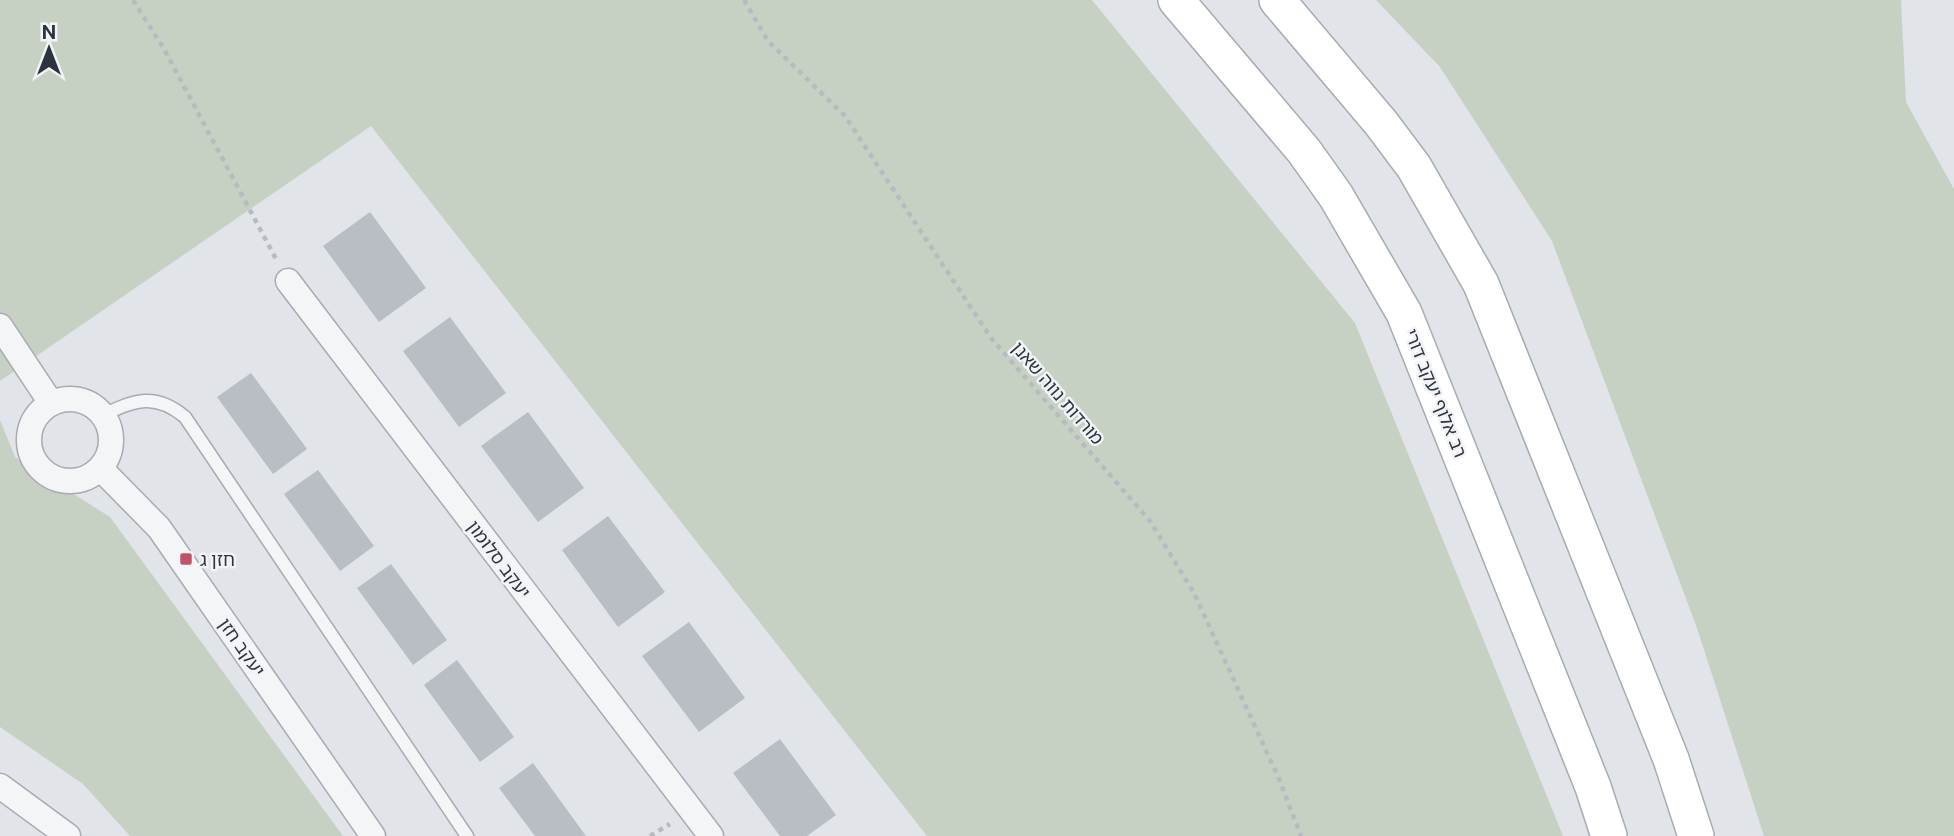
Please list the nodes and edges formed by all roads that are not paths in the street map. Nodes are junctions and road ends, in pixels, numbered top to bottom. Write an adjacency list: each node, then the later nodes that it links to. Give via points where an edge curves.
1 (1176, 0): 13 (main road, רב אלוף יעקב דורי, via 1304,151 1336,196 1404,313)
2 (1277, 0): 14 (main road, via 1413,167 1481,284 1671,759)
3 (288, 281): 12 (street, יעקב סלומון)
4 (0, 326): 5 (street)
5 (51, 403): 6 (street, via 79,400); 7 (street, via 32,422 29,434 41,470 65,481 90,476)
6 (103, 415): 7 (street, via 111,442); 11 (lane, via 149,400 169,404 185,417)
7 (100, 468): 10 (street, יעקב חזן, via 159,528)
8 (0, 786): 9 (street)
9 (68, 836)
10 (373, 836)
11 (467, 836)
12 (711, 836)
13 (1609, 836)
14 (1696, 836)

